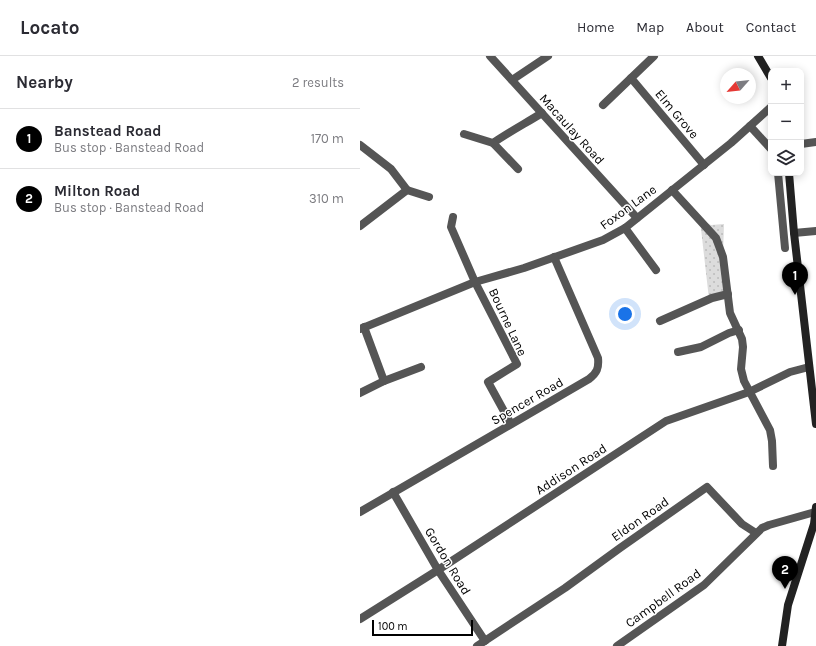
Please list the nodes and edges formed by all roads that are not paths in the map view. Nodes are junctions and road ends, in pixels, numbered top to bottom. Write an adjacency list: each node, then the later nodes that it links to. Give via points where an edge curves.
1 (490, 56): 7 (street, Macaulay Road)
2 (548, 56): 7 (street)
3 (654, 56): 6 (street)
4 (758, 56): 5 (main road)
5 (768, 73)
6 (631, 78): 8 (street); 18 (street, Elm Grove)
7 (512, 80): 10 (street, Macaulay Road)
8 (603, 105)
9 (768, 110): 11 (street, Foxon Lane)
10 (542, 113): 14 (street); 26 (street, Macaulay Road)
11 (750, 126): 17 (street); 18 (street, Foxon Lane)
12 (464, 134): 14 (street)
13 (816, 142): 15 (street)
14 (493, 143): 19 (street)
15 (804, 144)
16 (360, 145): 22 (street, via 391,169)
17 (768, 146)
18 (704, 165): 23 (street, Foxon Lane)
19 (518, 169)
20 (778, 176): 31 (street)
21 (790, 176): 30 (main road)
22 (407, 190): 24 (street); 27 (street)
23 (672, 190): 26 (street, Foxon Lane); 35 (street, via 716,238 723,257)
24 (429, 197)
25 (453, 217): 34 (street, via 451,227)
26 (637, 218): 28 (street, Foxon Lane)
27 (360, 226)
28 (624, 228): 32 (street, Foxon Lane, via 603,240); 33 (street)
29 (816, 231): 30 (street)
30 (794, 232): 41 (main road)
31 (785, 248)
32 (554, 258): 34 (street, Foxon Lane); 45 (street, Spencer Road, via 598,358 598,368 596,374 589,379)
33 (656, 270)
34 (475, 282): 37 (street, Foxon Lane); 45 (street, Bourne Lane, via 517,364 488,382)
35 (728, 294): 36 (street, via 712,298); 38 (street, via 730,313)
36 (660, 321)
37 (362, 328): 42 (street)
38 (739, 330): 39 (street, via 702,347); 43 (street, via 743,347 741,369)
39 (678, 352)
40 (421, 367): 42 (street)
41 (809, 367): 43 (street, Addison Road, via 790,372); 46 (main road)
42 (384, 381): 44 (street)
43 (749, 392): 47 (street, via 770,430); 52 (street, Addison Road, via 666,421)
44 (360, 393)
45 (511, 424): 48 (street, Spencer Road)
46 (816, 424)
47 (773, 466)
48 (393, 492): 50 (street, Spencer Road); 52 (street, Gordon Road)
49 (816, 509): 51 (street, via 769,525); 55 (main road, via 814,524 788,605)
50 (360, 512)
51 (756, 533): 54 (street, Eldon Road, via 742,524 707,487 565,588); 57 (street, Campbell Road, via 704,585)
52 (438, 570): 53 (street, Addison Road); 54 (street, Gordon Road)
53 (360, 619)
54 (485, 641): 56 (street, Eldon Road)
55 (780, 645)
56 (477, 646)
57 (617, 646)

